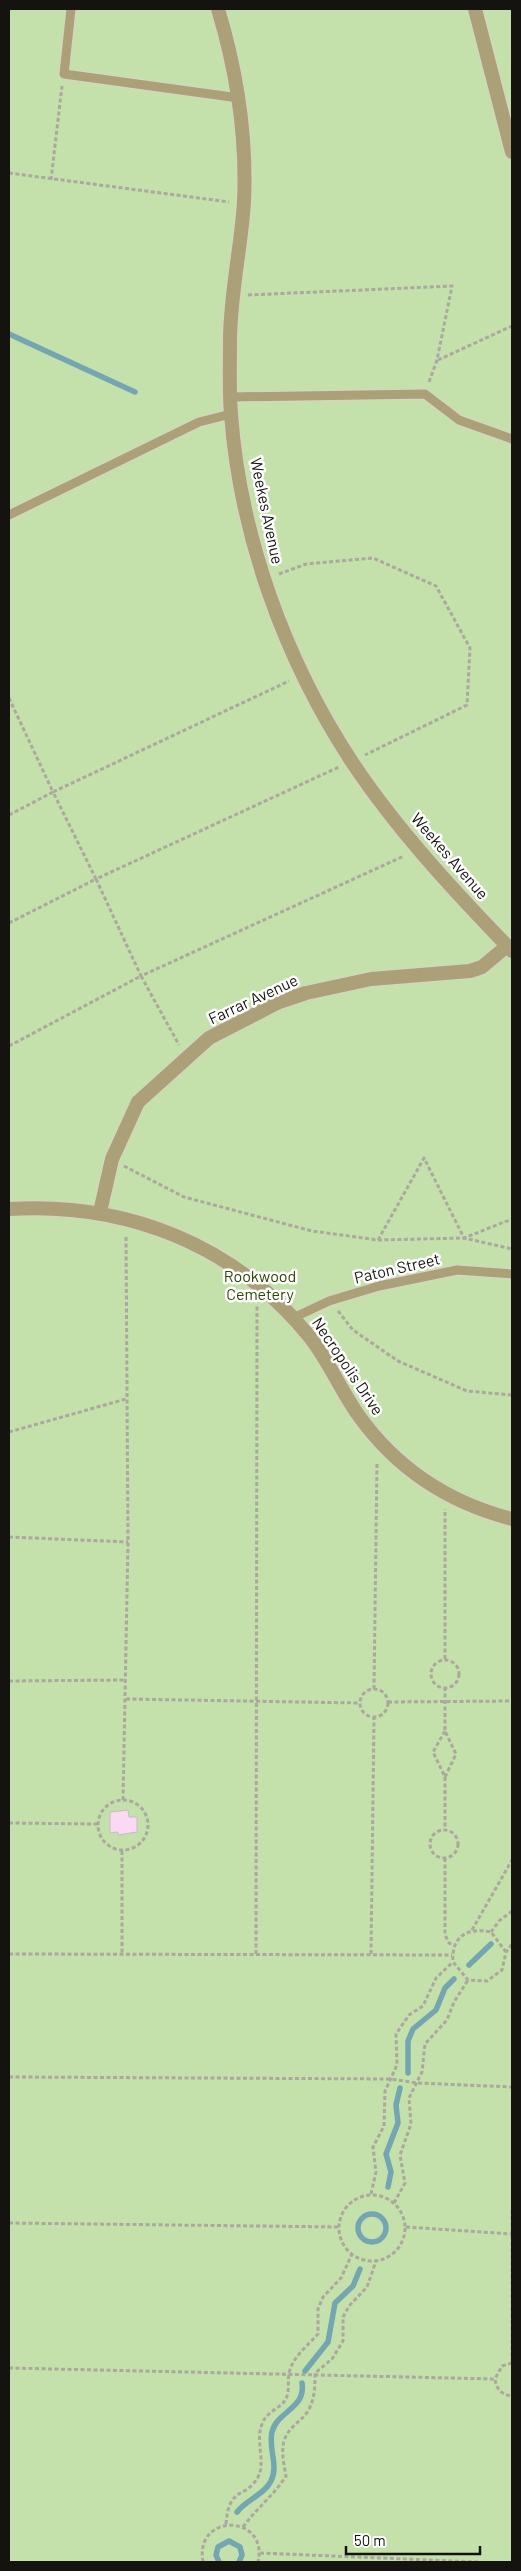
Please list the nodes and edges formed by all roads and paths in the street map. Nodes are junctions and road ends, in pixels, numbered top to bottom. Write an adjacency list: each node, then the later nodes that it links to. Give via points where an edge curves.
1 (71, 9): 4 (lane)
2 (218, 9): 5 (street, Weekes Avenue)
3 (475, 9): 6 (street)
4 (64, 74): 5 (lane); 8 (path)
5 (239, 98): 9 (street, Weekes Avenue, via 244,148)
6 (512, 152)
7 (9, 173): 8 (path)
8 (51, 180): 9 (path)
9 (244, 204): 10 (street, Weekes Avenue)
10 (234, 295): 12 (path, via 452,286); 14 (street, Weekes Avenue, via 230,338)
11 (512, 326): 12 (path)
12 (437, 360): 13 (path)
13 (425, 394): 14 (lane); 16 (lane, via 459,420)
14 (231, 397): 15 (street, Weekes Avenue)
15 (231, 414): 17 (lane, via 199,422); 18 (street, Weekes Avenue, via 244,497)
16 (512, 439)
17 (9, 515)
18 (265, 579): 19 (street, Weekes Avenue); 21 (path, via 306,564 373,558 436,586 470,648 467,705)
19 (303, 674): 21 (street, Weekes Avenue); 22 (path)
20 (9, 698): 22 (path)
21 (352, 761): 24 (street, Weekes Avenue); 25 (path)
22 (53, 792): 23 (path); 25 (path)
23 (9, 815)
24 (420, 848): 27 (street, Weekes Avenue); 28 (path)
25 (96, 879): 26 (path); 28 (path)
26 (9, 923)
27 (510, 949): 30 (street, Farrar Avenue, via 470,971 371,979 293,997 209,1038)
28 (141, 976): 29 (path); 30 (path)
29 (9, 1046)
30 (186, 1059): 31 (street, Farrar Avenue, via 138,1102)
31 (112, 1159): 33 (street, Farrar Avenue); 37 (path, via 184,1197 312,1231)
32 (9, 1209): 33 (street, Necropolis Drive)
33 (100, 1212): 34 (street, Necropolis Drive)
34 (126, 1218): 40 (street, Necropolis Drive, via 193,1244); 44 (path)
35 (512, 1220): 36 (path)
36 (464, 1238): 37 (path); 37 (path, via 424,1158); 38 (path)
37 (378, 1240)
38 (512, 1249)
39 (512, 1274): 41 (lane, Paton Street, via 457,1270 379,1286)
40 (257, 1284): 42 (street, Necropolis Drive); 58 (path)
41 (329, 1301): 42 (lane, Paton Street); 43 (path, via 353,1330 398,1361 467,1391)
42 (293, 1318): 46 (street, Necropolis Drive)
43 (512, 1395)
44 (126, 1399): 45 (path); 50 (path)
45 (9, 1432)
46 (377, 1438): 47 (street, Necropolis Drive, via 397,1460); 55 (path)
47 (445, 1494): 48 (street, Necropolis Drive); 51 (path)
48 (512, 1519)
49 (9, 1537): 50 (path)
50 (128, 1542): 52 (path)
51 (445, 1659): 54 (path, via 434,1664 431,1676 437,1686); 54 (path, via 457,1665 460,1674 457,1682)
52 (126, 1680): 53 (path); 56 (path)
53 (9, 1682)
54 (445, 1688): 60 (path)
55 (374, 1689): 59 (path, via 382,1691); 61 (path, via 364,1693)
56 (126, 1699): 58 (path); 65 (path)
57 (512, 1701): 60 (path)
58 (256, 1702): 61 (path); 80 (path)
59 (388, 1702): 60 (path); 62 (path, via 385,1713)
60 (445, 1702): 63 (path)
61 (359, 1703): 62 (path, via 364,1713)
62 (374, 1718): 81 (path)
63 (445, 1730): 64 (path, via 456,1754); 64 (path, via 433,1752)
64 (444, 1777): 68 (path)
65 (123, 1800): 67 (path, via 108,1806); 69 (path, via 144,1811 148,1826 143,1841 130,1850)
66 (9, 1824): 67 (path)
67 (97, 1824): 69 (path, via 103,1841)
68 (445, 1830): 70 (path, via 454,1833 458,1842 454,1855); 70 (path, via 436,1832 430,1844 433,1852)
69 (122, 1851): 82 (path)
70 (445, 1858): 76 (path, via 445,1935 449,1943)
71 (512, 1860): 73 (path)
72 (512, 1911): 74 (path)
73 (472, 1931): 74 (path); 76 (path)
74 (491, 1932): 77 (path)
75 (512, 1944): 77 (path)
76 (455, 1945): 83 (path)
77 (506, 1952): 78 (path); 85 (path, via 502,1970 495,1977 487,1981)
78 (512, 1952)
79 (9, 1954): 82 (path)
80 (256, 1954): 81 (path); 82 (path)
81 (371, 1954): 83 (path)
82 (122, 1955)
83 (452, 1955): 84 (path)
84 (453, 1962): 85 (path); 87 (path, via 436,1978 423,2006 400,2026 396,2034 397,2065)
85 (468, 1980): 88 (path, via 447,2020 425,2044 422,2072)
86 (9, 2077): 87 (path)
87 (391, 2079): 88 (path); 90 (path, via 384,2098 384,2126 373,2147 376,2172)
88 (417, 2083): 89 (path); 91 (path, via 410,2098 411,2124 400,2155 404,2183)
89 (512, 2087)
90 (371, 2194): 91 (path); 94 (path, via 349,2204)
91 (394, 2203): 95 (path)
92 (512, 2210): 96 (path)
93 (9, 2223): 94 (path)
94 (339, 2226): 97 (path, via 340,2237)
95 (406, 2227): 96 (path); 98 (path, via 397,2250)
96 (512, 2234): 99 (path)
97 (352, 2254): 98 (path); 101 (path, via 341,2278 323,2297 318,2309 318,2334 295,2359)
98 (376, 2261): 102 (path, via 367,2287 349,2306 344,2317 340,2345 332,2359)
99 (512, 2363): 103 (path, via 502,2366)
100 (9, 2368): 101 (path)
101 (289, 2373): 102 (path); 105 (path, via 289,2392 283,2403 262,2422 258,2440 259,2475 254,2483 232,2499)
102 (315, 2373): 103 (path); 106 (path, via 313,2399 284,2441 286,2476)
103 (495, 2379): 104 (path, via 498,2389)
104 (512, 2396)
105 (226, 2524): 106 (path); 108 (path, via 213,2529 204,2539)
106 (243, 2527): 107 (path, via 258,2542)
107 (260, 2553): 109 (path); 110 (path)
108 (202, 2562)
109 (258, 2562)
110 (478, 2562)

